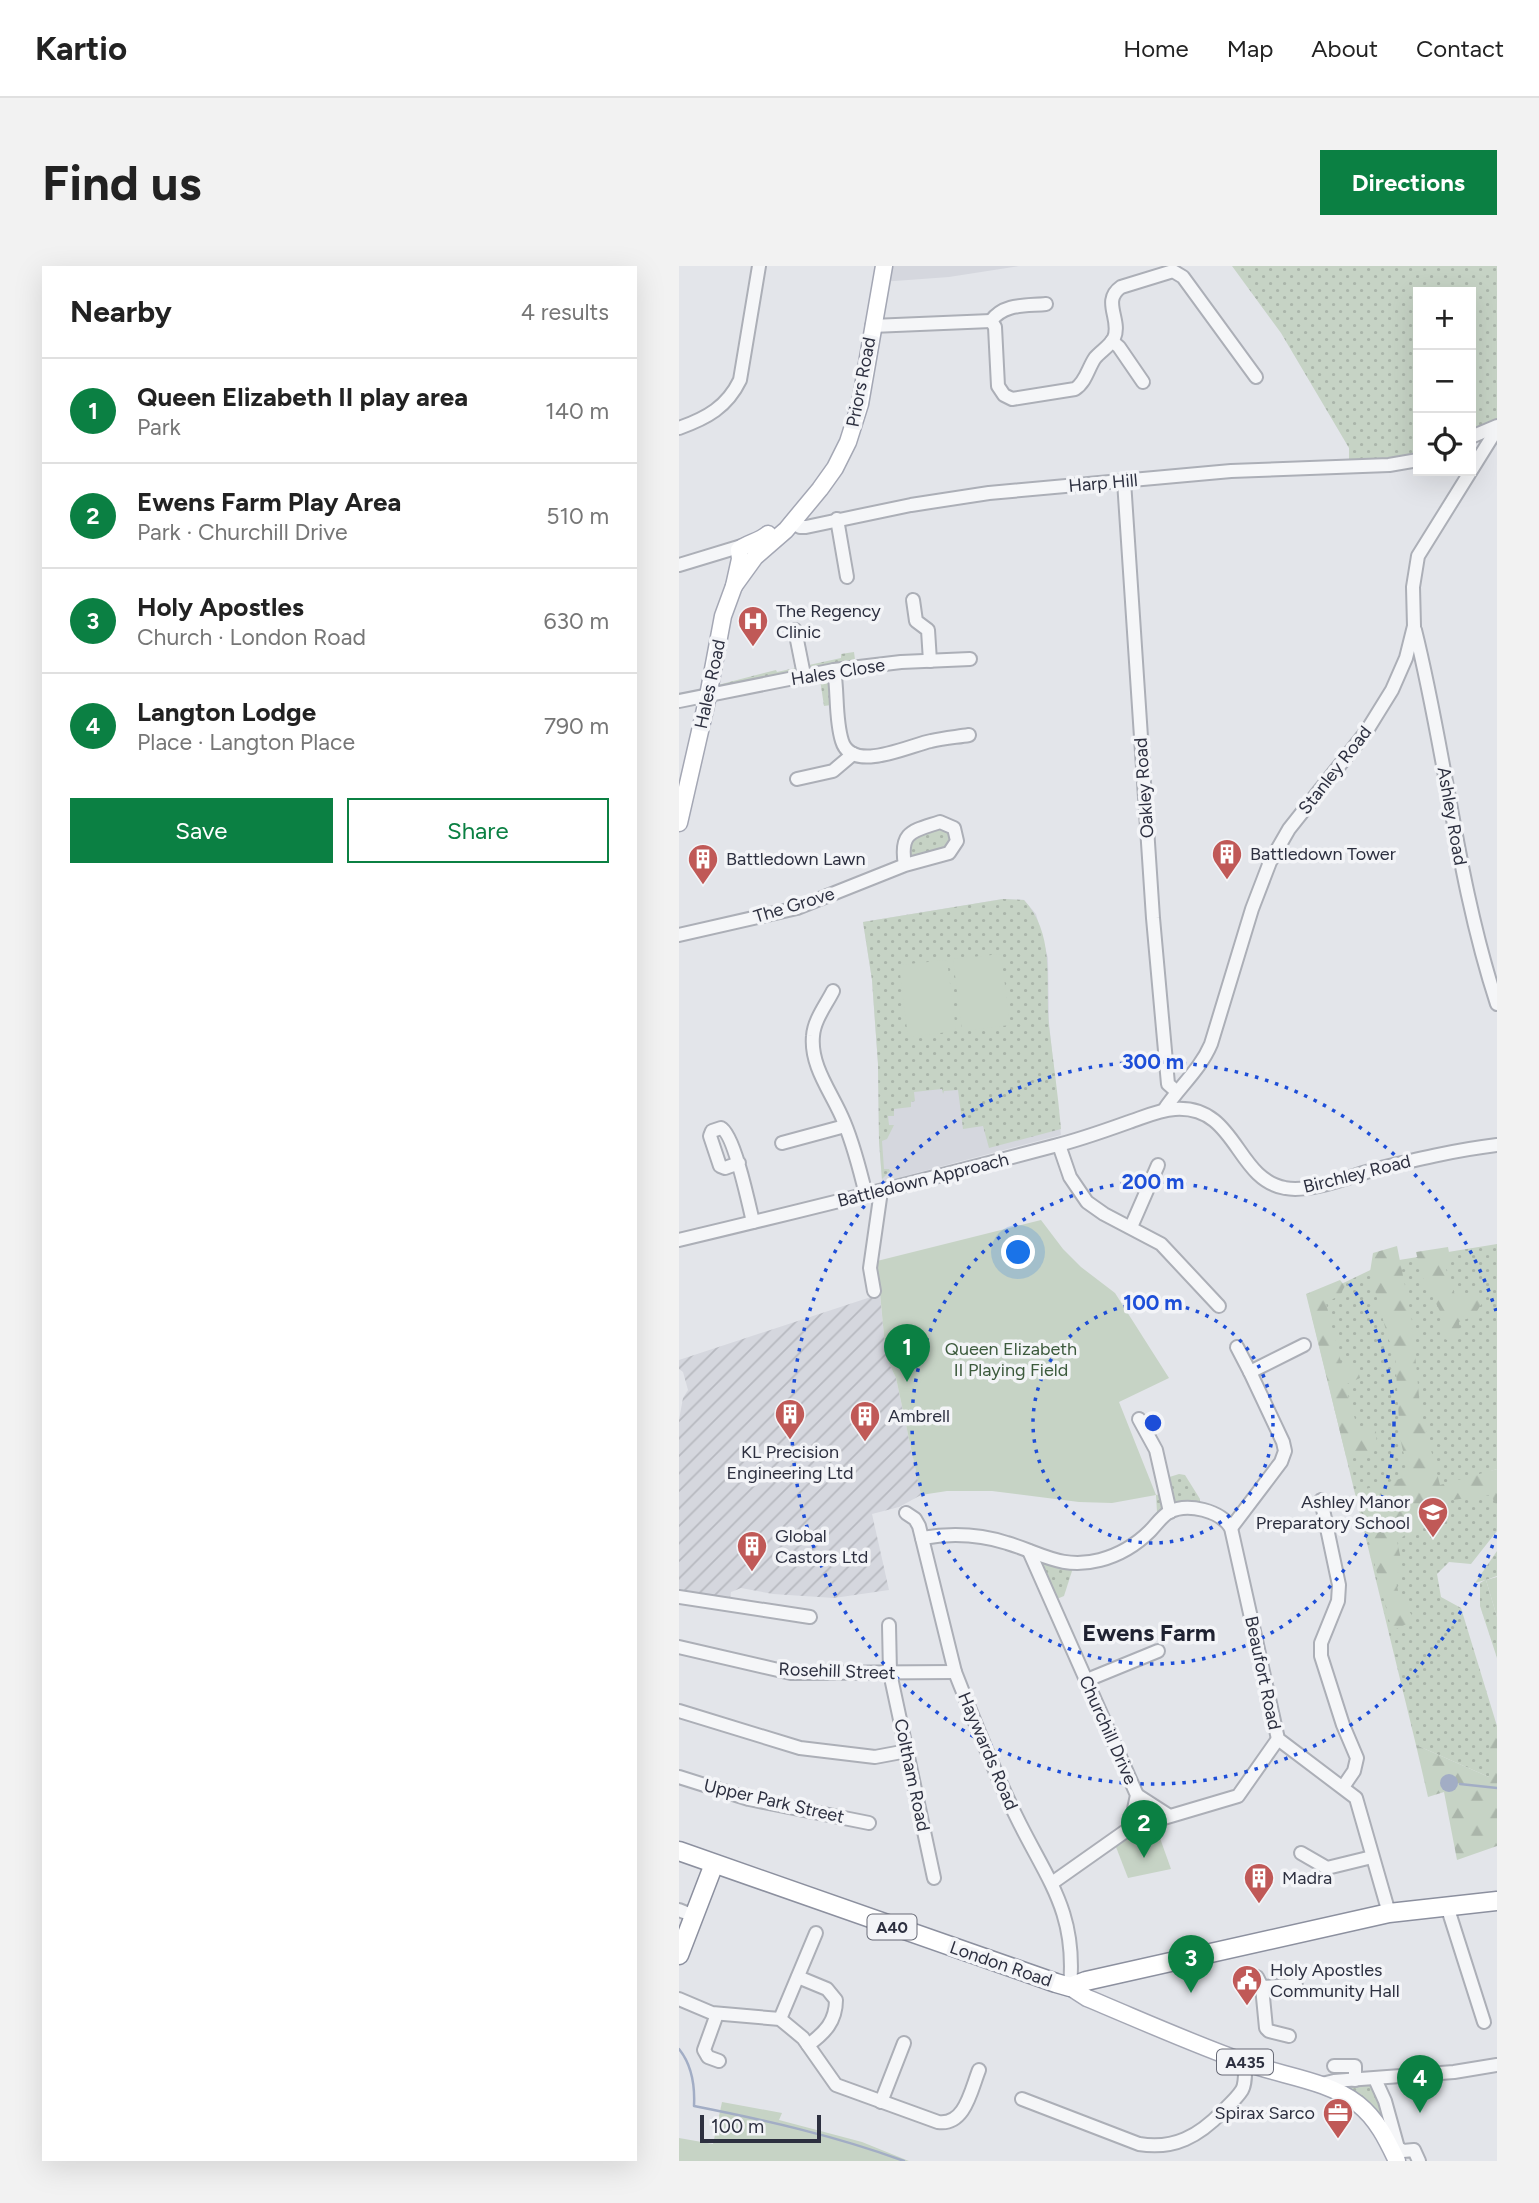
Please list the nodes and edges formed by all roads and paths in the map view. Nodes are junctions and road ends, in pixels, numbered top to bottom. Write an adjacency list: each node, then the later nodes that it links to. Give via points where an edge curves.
1 (759, 266): 9 (street, via 740,380 720,408)
2 (884, 266): 5 (main road, Priors Road)
3 (1047, 304): 4 (street, via 1008,307)
4 (991, 321): 5 (street); 6 (street, via 998,386 1012,399 1078,387)
5 (872, 326): 15 (main road, Priors Road, via 860,404 848,442 828,479)
6 (1112, 341): 7 (street, via 1111,300 1115,292 1176,271); 8 (street)
7 (1256, 377)
8 (1143, 382)
9 (679, 428)
10 (1497, 428): 11 (street); 20 (street, Stanley Road, via 1418,556)
11 (1476, 435)
12 (1413, 461): 13 (street, Harp Hill)
13 (1124, 481): 14 (street, Harp Hill, via 989,493); 38 (street, Oakley Road, via 1153,918 1168,1084)
14 (837, 519): 15 (street, Harp Hill, via 806,527); 18 (street)
15 (791, 522): 16 (main road, Priors Road, via 786,530)
16 (747, 554): 17 (street, via 722,554); 28 (main road, Hales Road, via 723,616)
17 (679, 565)
18 (848, 577)
19 (913, 600): 25 (street, via 915,620 928,630)
20 (1414, 626): 22 (street, Stanley Road); 23 (street, Ashley Road)
21 (795, 630): 27 (street)
22 (1407, 654): 23 (street); 38 (street, Stanley Road, via 1380,712 1275,852 1255,900 1211,1044 1196,1071)
23 (1421, 654): 37 (street, Ashley Road, via 1467,896)
24 (970, 659): 25 (street, Hales Close)
25 (930, 661): 26 (street, Hales Close)
26 (834, 670): 27 (street, Hales Close); 31 (street, via 841,737)
27 (804, 675): 28 (street, Hales Close)
28 (708, 695): 29 (street, Hales Close); 33 (main road, Hales Road)
29 (679, 701)
30 (963, 740): 31 (street, via 933,740 876,756)
31 (853, 754): 32 (street, via 833,771)
32 (797, 779)
33 (679, 823)
34 (905, 865): 34 (street, The Grove, via 952,851 957,841 954,828 940,822 908,834 903,843); 35 (street, The Grove, via 797,908)
35 (679, 935)
36 (833, 991): 40 (street, via 812,1039 821,1078)
37 (1497, 1004)
38 (1176, 1091): 39 (street, Stanley Road)
39 (1164, 1110): 42 (street, Battledown Approach); 43 (street, Birchley Road, via 1188,1109 1215,1120 1261,1176 1287,1189)
40 (845, 1126): 41 (street); 47 (street)
41 (782, 1143)
42 (1059, 1145): 46 (street, Battledown Approach); 49 (street, via 1070,1177 1087,1202)
43 (1497, 1145)
44 (739, 1163): 48 (street)
45 (1158, 1165): 49 (street)
46 (881, 1191): 47 (street, Battledown Approach); 51 (street, via 870,1268)
47 (866, 1195): 48 (street, Battledown Approach)
48 (753, 1222): 50 (street, Battledown Approach)
49 (1131, 1227): 52 (street, via 1170,1251)
50 (679, 1240)
51 (874, 1292)
52 (1219, 1306)
53 (1304, 1345): 55 (street)
54 (1237, 1347): 55 (street)
55 (1249, 1372): 60 (street, via 1285,1451)
56 (1139, 1419): 58 (street, via 1156,1450)
57 (1321, 1500): 77 (street, via 1339,1585 1321,1656 1357,1758 1355,1772)
58 (1170, 1512): 60 (street, via 1185,1508 1212,1512); 63 (street, via 1119,1553 1091,1562)
59 (906, 1513): 61 (street, Haywards Road, via 918,1522)
60 (1231, 1528): 74 (street, Beaufort Road)
61 (922, 1538): 62 (street, via 974,1536 996,1540); 71 (street, Haywards Road)
62 (1031, 1556): 63 (street); 64 (street, Churchill Drive)
63 (1059, 1563): 64 (street)
64 (1044, 1584): 72 (street, Churchill Drive)
65 (679, 1597): 66 (street)
66 (810, 1616)
67 (889, 1625): 70 (street, Coltham Road)
68 (679, 1647): 70 (street, Rosehill Street, via 791,1673)
69 (1158, 1651): 72 (street)
70 (890, 1672): 71 (street, Rosehill Street); 75 (street, Coltham Road)
71 (955, 1672): 87 (street, Haywards Road, via 1015,1815)
72 (1087, 1681): 78 (street, Churchill Drive)
73 (679, 1711): 75 (street, via 800,1748 875,1757)
74 (1278, 1739): 77 (street, Beaufort Road); 79 (street, via 1238,1796)
75 (907, 1751): 86 (street, Coltham Road)
76 (679, 1777): 80 (street, Upper Park Street, via 749,1798)
77 (1343, 1787): 84 (street, via 1356,1798)
78 (1137, 1795): 79 (street); 81 (street, Churchill Drive)
79 (1168, 1815): 81 (street)
80 (869, 1823)
81 (1130, 1828): 87 (street)
82 (679, 1851): 85 (highway, London Road / A40)
83 (1301, 1853): 84 (street, via 1327,1868)
84 (1372, 1857): 91 (street)
85 (714, 1864): 90 (highway); 96 (highway, London Road / A40)
86 (935, 1878)
87 (1052, 1884): 96 (street, Haywards Road, via 1068,1925)
88 (1497, 1901): 89 (highway, London Road)
89 (1447, 1906): 91 (highway, London Road); 100 (street)
90 (687, 1913): 93 (highway)
91 (1389, 1913): 96 (highway, London Road)
92 (816, 1933): 94 (street)
93 (679, 1955)
94 (798, 1977): 99 (street); 103 (street, via 830,1991 836,2000 829,2027)
95 (1296, 1985): 101 (street, via 1259,1982 1269,2031)
96 (1070, 1987): 105 (main road, A435)
97 (679, 2000): 98 (street)
98 (717, 2014): 99 (street); 104 (street, via 704,2050)
99 (780, 2019): 103 (street)
100 (1485, 2022)
101 (1289, 2036)
102 (904, 2043): 115 (street)
103 (808, 2045): 115 (street, via 836,2085)
104 (719, 2061)
105 (1245, 2062): 113 (main road, A435); 114 (street, via 1244,2086 1231,2103 1203,2130 1173,2144 1139,2144)
106 (1369, 2065): 109 (street)
107 (1497, 2065): 111 (street)
108 (1334, 2066): 109 (street)
109 (1355, 2066): 112 (street)
110 (979, 2070): 115 (street, via 962,2113 950,2122)
111 (1375, 2079): 112 (street); 116 (street, via 1385,2101)
112 (1355, 2080): 113 (street)
113 (1318, 2085): 116 (main road, A435, via 1364,2109)
114 (1022, 2099)
115 (881, 2102)
116 (1396, 2154): 117 (street, via 1414,2150)
117 (1419, 2161)

